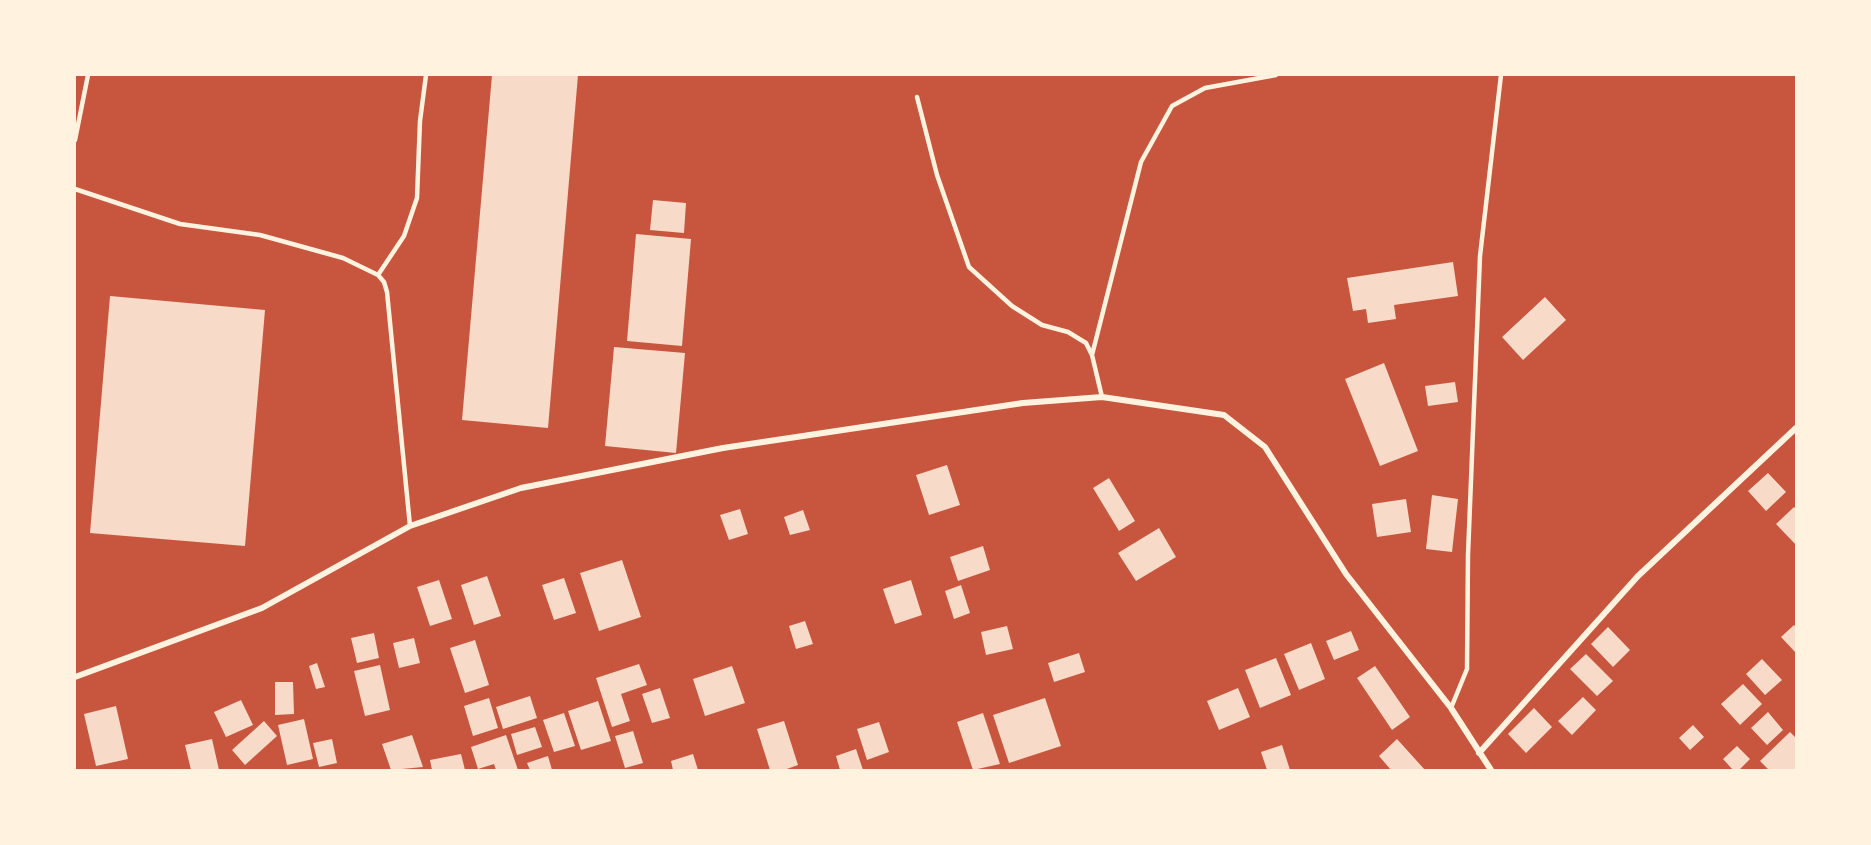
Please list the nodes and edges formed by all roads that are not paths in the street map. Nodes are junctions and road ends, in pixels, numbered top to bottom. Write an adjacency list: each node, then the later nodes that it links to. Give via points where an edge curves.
1 (88, 75): 6 (lane)
2 (426, 75): 8 (lane, via 417,198 405,236)
3 (1276, 75): 9 (lane, via 1205,88 1172,106 1141,162)
4 (1501, 75): 14 (lane, via 1480,256 1467,669)
5 (917, 97): 9 (lane, via 969,267 1012,306 1042,325 1068,332 1086,343)
6 (75, 140)
7 (75, 189): 8 (lane, via 180,224 260,235 343,258)
8 (378, 274): 12 (lane, via 387,292)
9 (1092, 355): 10 (lane)
10 (1102, 398): 12 (street, via 1023,403 723,448 521,488); 14 (street, via 1224,415 1265,447 1346,574)
11 (1796, 428): 15 (street, via 1638,576)
12 (410, 526): 13 (street, via 262,608)
13 (75, 677)
14 (1451, 708): 15 (street)
15 (1479, 753): 16 (street)
16 (1491, 770)

